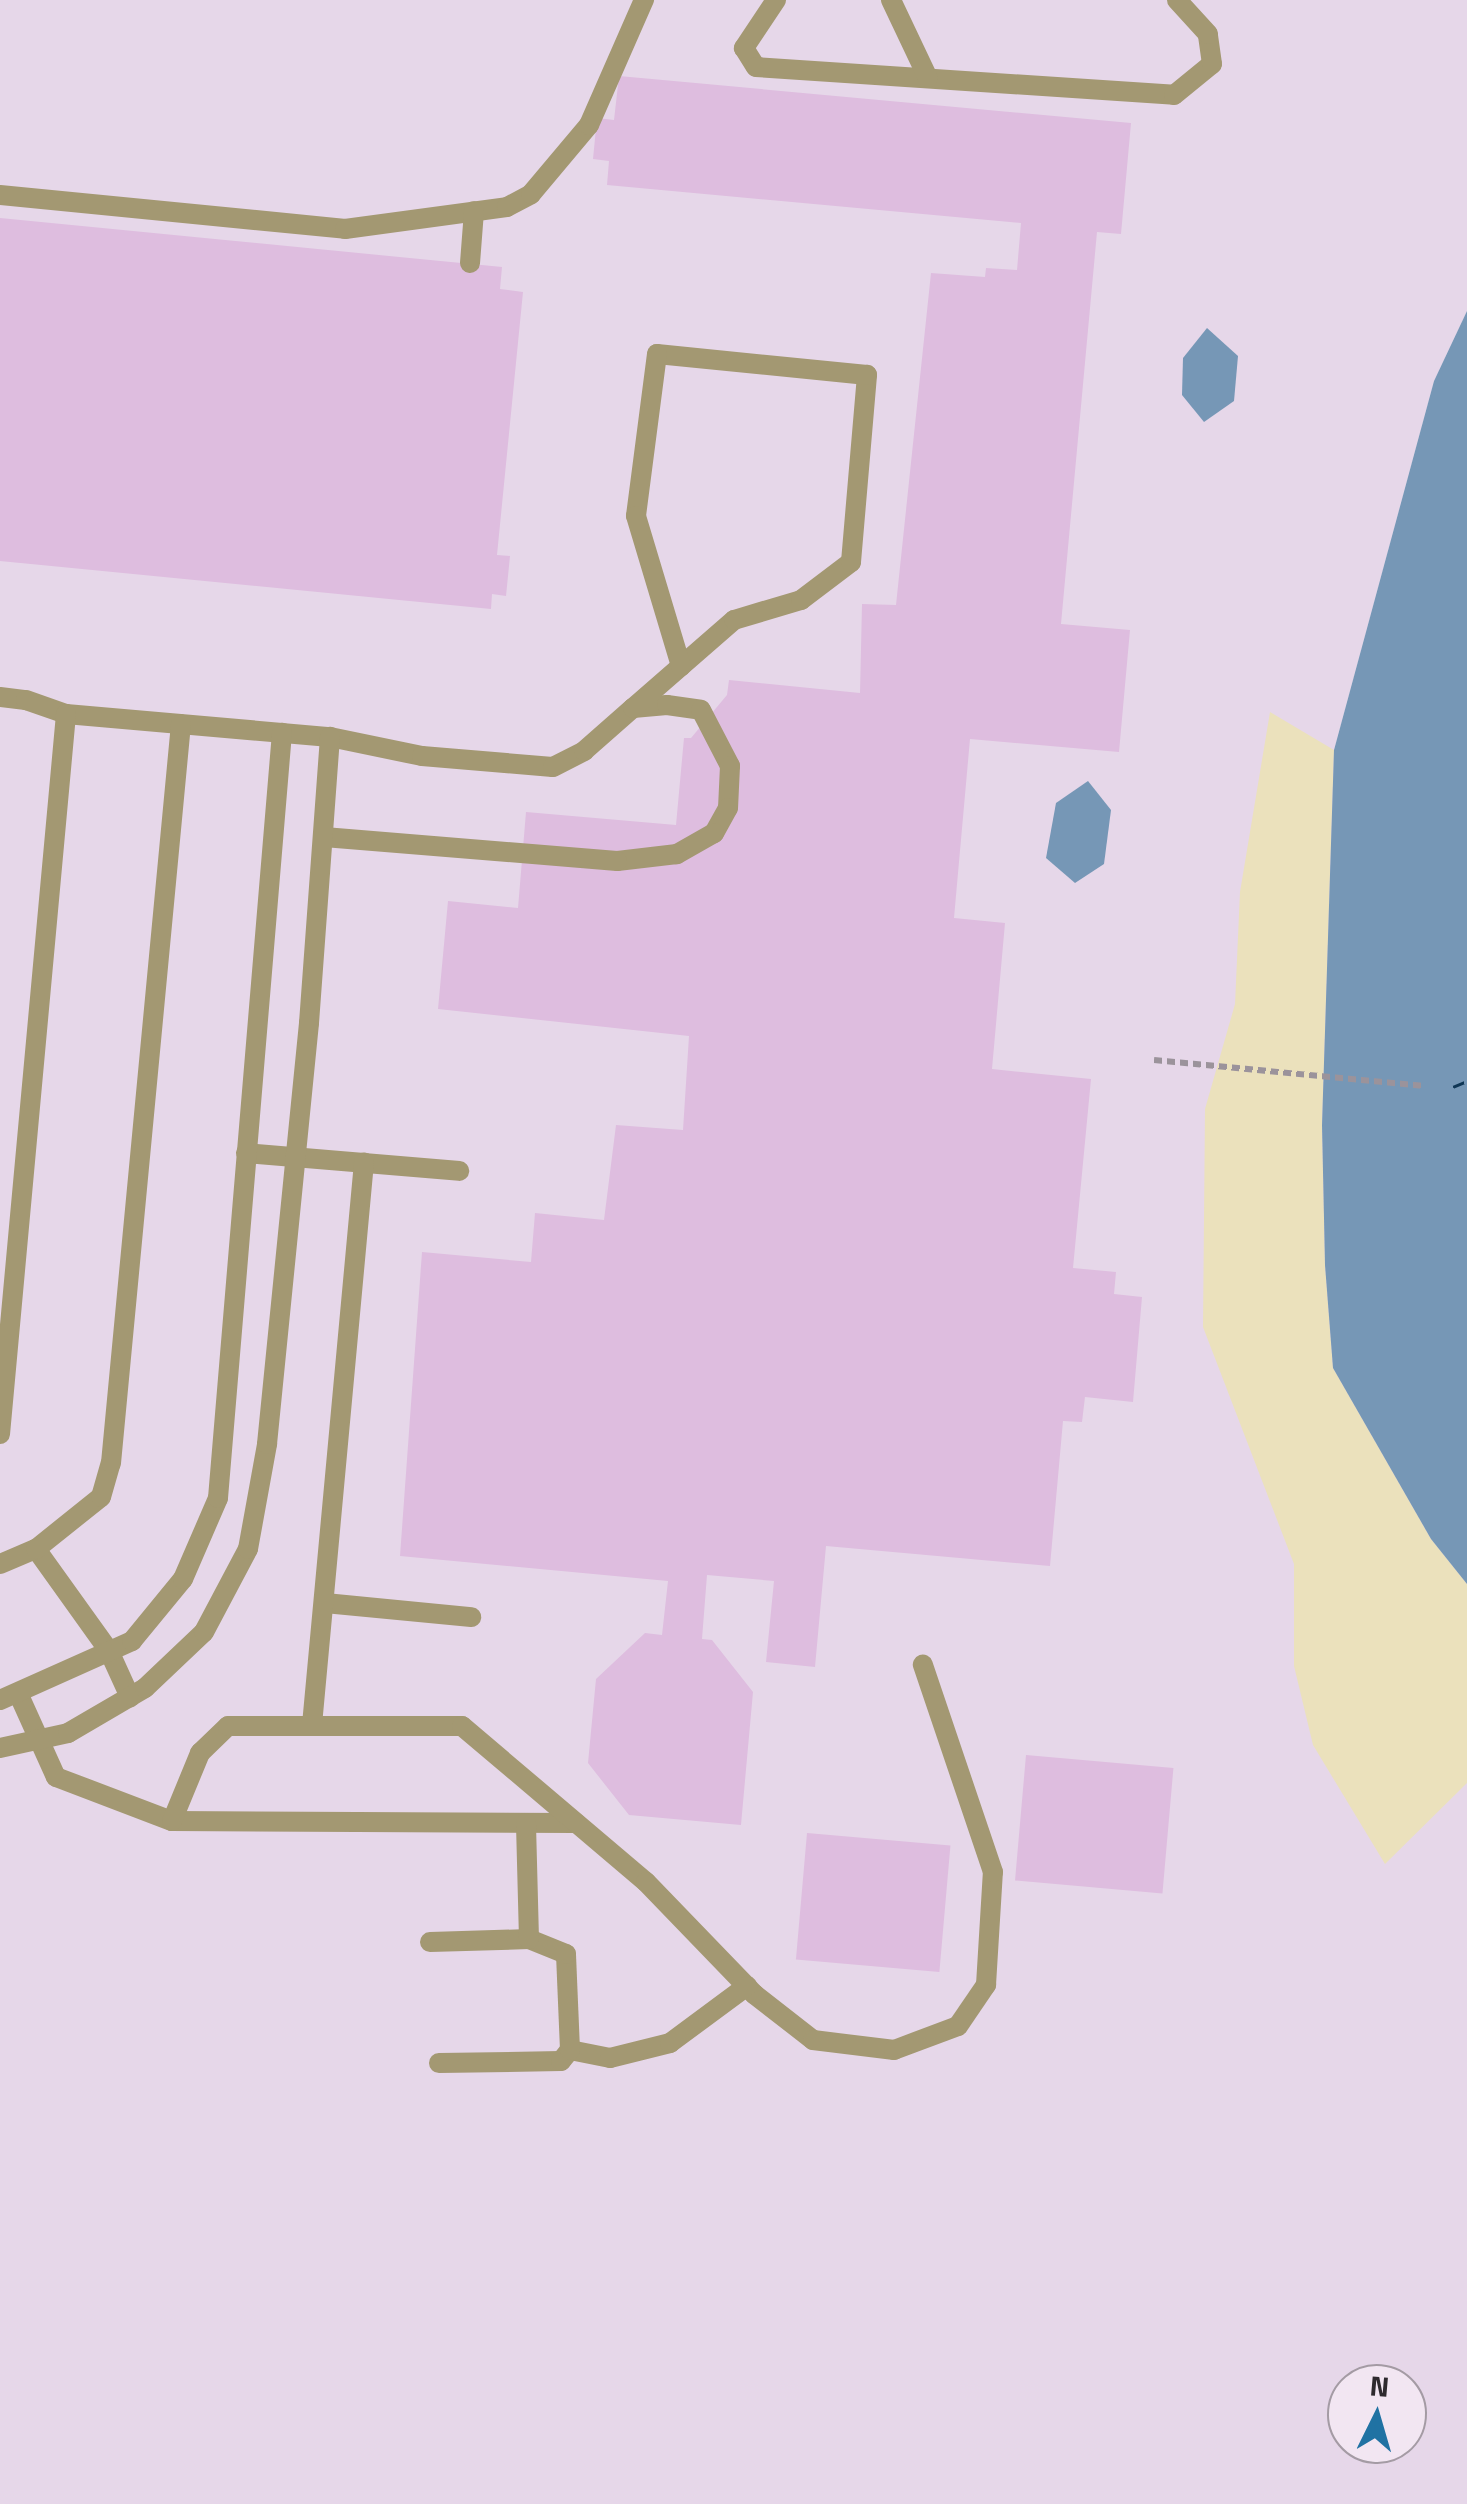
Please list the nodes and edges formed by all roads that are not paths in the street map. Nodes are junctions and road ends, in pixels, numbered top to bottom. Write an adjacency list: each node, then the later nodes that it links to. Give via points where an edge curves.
1 (644, 0): 7 (lane, via 588,125 530,194)
2 (776, 0): 5 (lane, via 744,48 756,67)
3 (1178, 0): 5 (lane, via 1208,34 1212,64 1174,95)
4 (893, 1): 5 (lane)
5 (928, 78)
6 (0, 195): 7 (lane, via 346,229)
7 (474, 211): 8 (lane)
8 (470, 263)
9 (681, 666): 9 (lane, via 734,620 801,600 850,562 867,374 657,354 636,516); 11 (lane)
10 (0, 698): 12 (lane)
11 (633, 708): 15 (lane, via 584,752 553,766 422,756); 16 (lane, via 701,710 730,766 728,808 714,834 676,854 618,860)
12 (66, 714): 13 (lane); 21 (lane)
13 (181, 724): 14 (lane); 23 (lane, via 111,1463 101,1498)
14 (282, 733): 15 (lane); 17 (lane)
15 (330, 737): 16 (lane)
16 (324, 837): 18 (lane)
17 (246, 1152): 18 (lane); 27 (lane, via 218,1498 184,1579 132,1641)
18 (295, 1157): 19 (lane); 30 (lane, via 267,1444 248,1548 204,1632)
19 (364, 1162): 20 (lane); 25 (lane)
20 (459, 1170)
21 (1, 1398): 22 (lane)
22 (0, 1434)
23 (36, 1549): 24 (lane); 27 (lane)
24 (0, 1564)
25 (325, 1604): 26 (lane); 31 (lane)
26 (471, 1617)
27 (110, 1651): 29 (lane); 30 (lane)
28 (923, 1665): 39 (lane, via 993,1872 986,1985 958,2026 894,2050 813,2040)
29 (9, 1696): 32 (lane)
30 (130, 1697): 32 (lane, via 68,1733)
31 (312, 1725): 34 (lane, via 228,1726 200,1753); 36 (lane, via 462,1726)
32 (39, 1739): 33 (lane); 34 (lane, via 56,1777)
33 (0, 1748)
34 (172, 1821): 35 (lane)
35 (526, 1823): 36 (lane); 37 (lane)
36 (576, 1823): 39 (lane, via 646,1882)
37 (528, 1939): 38 (lane); 40 (lane, via 566,1954)
38 (430, 1942)
39 (746, 1986): 40 (lane, via 670,2043 610,2058)
40 (570, 2050): 41 (lane, via 561,2061)
41 (439, 2062)

